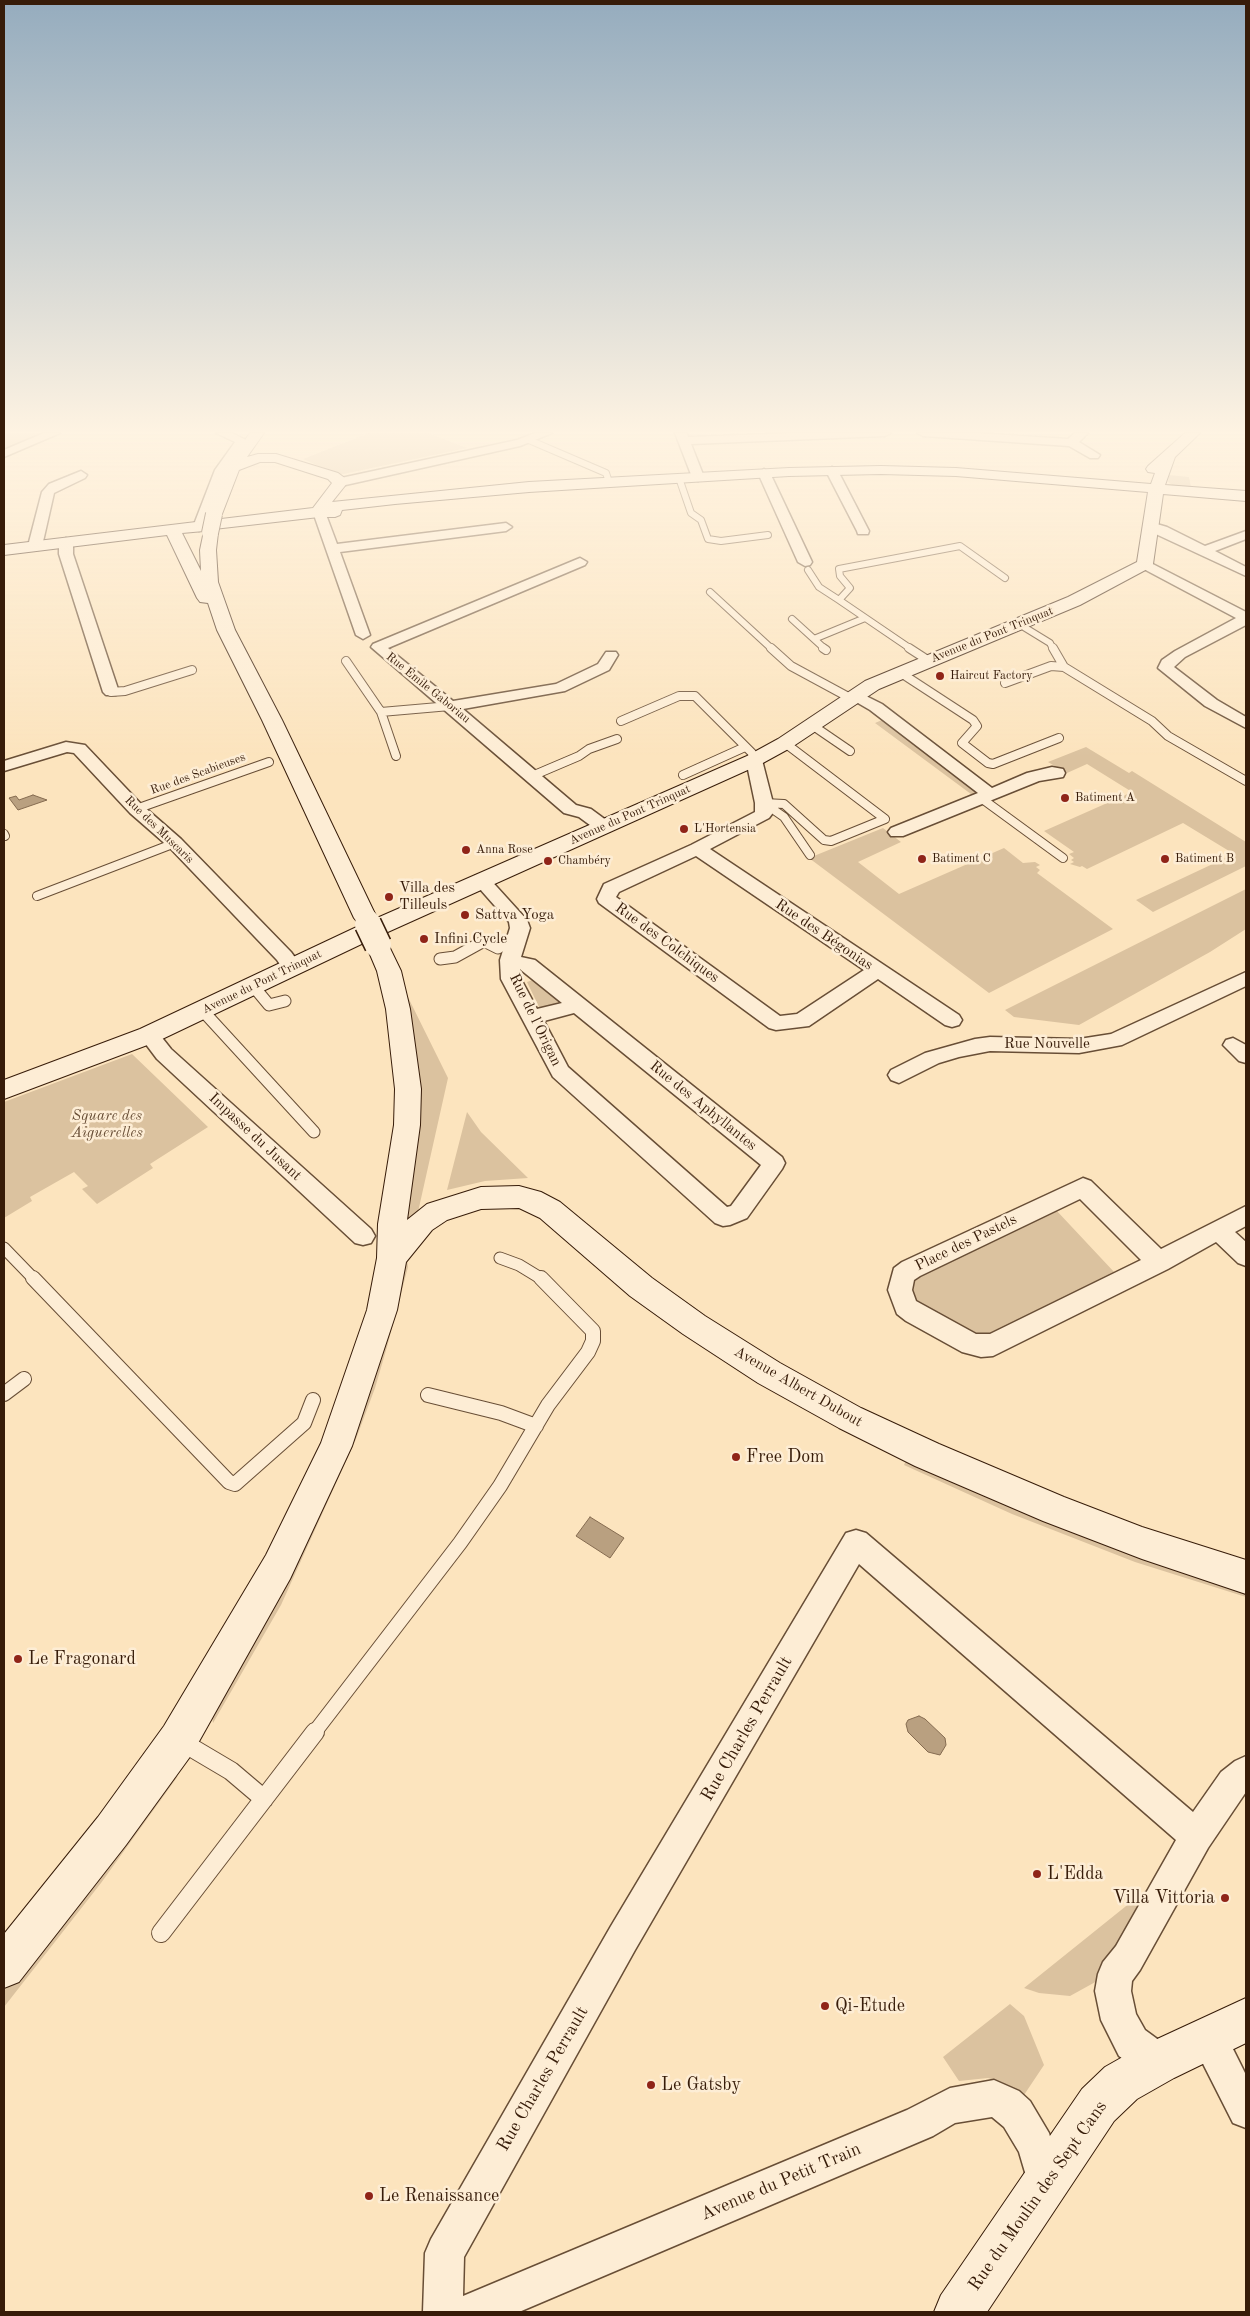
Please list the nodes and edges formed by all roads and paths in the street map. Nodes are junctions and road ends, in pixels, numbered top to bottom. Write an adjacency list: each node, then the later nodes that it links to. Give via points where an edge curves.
1 (36, 541): 12 (street)
2 (74, 541): 11 (street)
3 (177, 541): 27 (street, via 214,616)
4 (207, 541): 27 (street, via 210,582)
5 (329, 541): 13 (street)
6 (398, 541): 13 (street)
7 (795, 541): 18 (street)
8 (1148, 541): 17 (street)
9 (1185, 541): 15 (street)
10 (1229, 541): 15 (street)
11 (66, 542): 12 (street); 38 (street, via 66,554)
12 (35, 546): 14 (street)
13 (332, 549): 28 (street)
14 (4, 550)
15 (1204, 550): 19 (street)
16 (580, 562): 40 (street, Rue Émile Gaboriau, via 378,647)
17 (1145, 564): 25 (street); 26 (street, Avenue du Pont Trinquat, via 1090,593)
18 (807, 566): 22 (lane, via 819,587)
19 (1246, 572)
20 (1005, 578): 22 (lane, via 960,546 841,568 840,576 850,588)
21 (710, 592): 39 (lane, via 791,666)
22 (839, 600): 23 (lane)
23 (865, 618): 29 (lane); 33 (lane)
24 (792, 619): 29 (lane)
25 (1246, 619): 43 (street, via 1180,654 1167,663 1166,668 1211,703)
26 (1019, 624): 33 (street, Avenue du Pont Trinquat); 34 (lane, via 1050,643)
27 (226, 630): 90 (street, bridge, via 272,720 389,971 398,1009 408,1089 407,1125 392,1224)
28 (362, 635)
29 (814, 639): 30 (lane)
30 (826, 650)
31 (611, 655): 40 (street, via 604,668 560,688)
32 (346, 661): 41 (lane)
33 (929, 661): 36 (street, Avenue du Pont Trinquat)
34 (1064, 667): 37 (lane, via 1051,666); 56 (lane, via 1152,721 1168,736)
35 (192, 670): 38 (lane)
36 (901, 673): 39 (street, Avenue du Pont Trinquat, via 872,685); 45 (lane, via 973,720 977,726 962,743 988,763 993,764)
37 (1005, 683)
38 (110, 692)
39 (854, 697): 44 (street, Avenue du Pont Trinquat); 57 (street)
40 (450, 706): 41 (lane); 55 (street, Rue Émile Gaboriau)
41 (381, 712): 50 (lane)
42 (621, 721): 49 (lane, via 679,696 695,696)
43 (1246, 723)
44 (812, 725): 47 (street, Avenue du Pont Trinquat); 48 (lane)
45 (1060, 738)
46 (617, 739): 55 (lane)
47 (785, 743): 49 (street, Avenue du Pont Trinquat); 58 (lane, via 885,819 831,841 824,840 784,804)
48 (850, 751)
49 (750, 754): 54 (lane); 58 (street); 60 (street, Avenue du Pont Trinquat)
50 (396, 756)
51 (268, 762): 59 (lane, Rue des Scabieuses)
52 (4, 766): 59 (street, Rue des Muscaris, via 66,747 79,748)
53 (1057, 773): 57 (street, via 1032,777)
54 (683, 775)
55 (532, 776): 60 (street, Rue Émile Gaboriau, via 570,809 585,813)
56 (1246, 781)
57 (985, 796): 61 (street); 65 (lane)
58 (764, 803): 63 (street, Rue des Colchiques, via 763,814); 64 (lane, via 784,817)
59 (136, 809): 62 (street, Rue des Muscaris)
60 (604, 827): 66 (street, Avenue du Pont Trinquat)
61 (897, 832)
62 (175, 844): 67 (lane); 71 (street, Rue des Muscaris)
63 (697, 849): 72 (street, Rue des Bégonias); 72 (street, Rue des Colchiques, via 611,888 606,899 776,1023 802,1022)
64 (810, 855)
65 (1063, 858)
66 (481, 880): 68 (street, via 518,920); 71 (street, Avenue du Pont Trinquat)
67 (37, 896)
68 (519, 934): 69 (lane, via 498,948 484,941 455,957); 70 (street, Rue de l'Origan)
69 (440, 959)
70 (510, 960): 76 (street, Rue des Aphyllantes, via 528,966); 78 (street, Rue de l'Origan, via 511,979)
71 (292, 968): 74 (street, Avenue du Pont Trinquat)
72 (878, 970): 79 (street, Rue des Bégonias)
73 (1246, 978): 81 (street, Rue Nouvelle, via 1115,1040 1079,1046 975,1046 932,1058)
74 (254, 987): 75 (lane, via 269,1005); 77 (street, Avenue du Pont Trinquat)
75 (285, 1001)
76 (578, 1005): 78 (street); 85 (street, Rue des Aphyllantes, via 774,1162 739,1212)
77 (203, 1011): 80 (street, Avenue du Pont Trinquat); 83 (lane)
78 (531, 1018): 85 (street, Rue de l'Origan, via 560,1072 723,1216)
79 (952, 1020)
80 (149, 1035): 82 (street, Avenue du Pont Trinquat); 87 (street, Impasse du Jusant, via 164,1054)
81 (899, 1074)
82 (4, 1090)
83 (314, 1132)
84 (1246, 1215): 86 (street, Place des Pastels)
85 (730, 1216)
86 (1219, 1230): 89 (street); 92 (street, Place des Pastels)
87 (363, 1236)
88 (4, 1248): 96 (lane, via 229,1482 235,1484 304,1423)
89 (1246, 1256)
90 (392, 1258): 98 (street, Avenue Albert Dubout, via 422,1222 437,1212 481,1198 519,1197 531,1200 550,1210 641,1287 694,1325 769,1373 850,1418 935,1459 1056,1510 1142,1543); 99 (street, via 382,1310 336,1446 278,1566)
91 (500, 1258): 97 (lane, via 540,1277 593,1331 588,1352)
92 (1159, 1262): 92 (street, Place des Pastels, via 1084,1187 911,1269 904,1275 900,1290 906,1307 915,1314 971,1344 993,1345)
93 (24, 1379): 94 (lane)
94 (4, 1394)
95 (428, 1395): 97 (lane, via 500,1413)
96 (313, 1400)
97 (536, 1426): 101 (lane, via 460,1543)
98 (1246, 1577)
99 (178, 1740): 101 (lane, via 231,1771); 104 (street)
100 (1246, 1772): 102 (street, via 1232,1783)
101 (264, 1799): 103 (lane)
102 (1196, 1836): 107 (street, via 1113,1981 1112,1991 1119,2020 1132,2043); 110 (street, Rue Charles Perrault, via 856,1543 628,1931 445,2253)
103 (161, 1933)
104 (4, 1967)
105 (1246, 2020): 106 (street)
106 (1208, 2038): 107 (street); 108 (street)
107 (1139, 2072): 109 (street, Rue du Moulin des Sept Cans, via 1098,2105)
108 (1246, 2110)
109 (1046, 2184): 111 (street, Avenue du Petit Train, via 1036,2146 1017,2114 1006,2104 994,2098 950,2106 920,2123); 112 (street, Rue du Moulin des Sept Cans)
110 (443, 2312)
111 (472, 2312)
112 (958, 2312)

